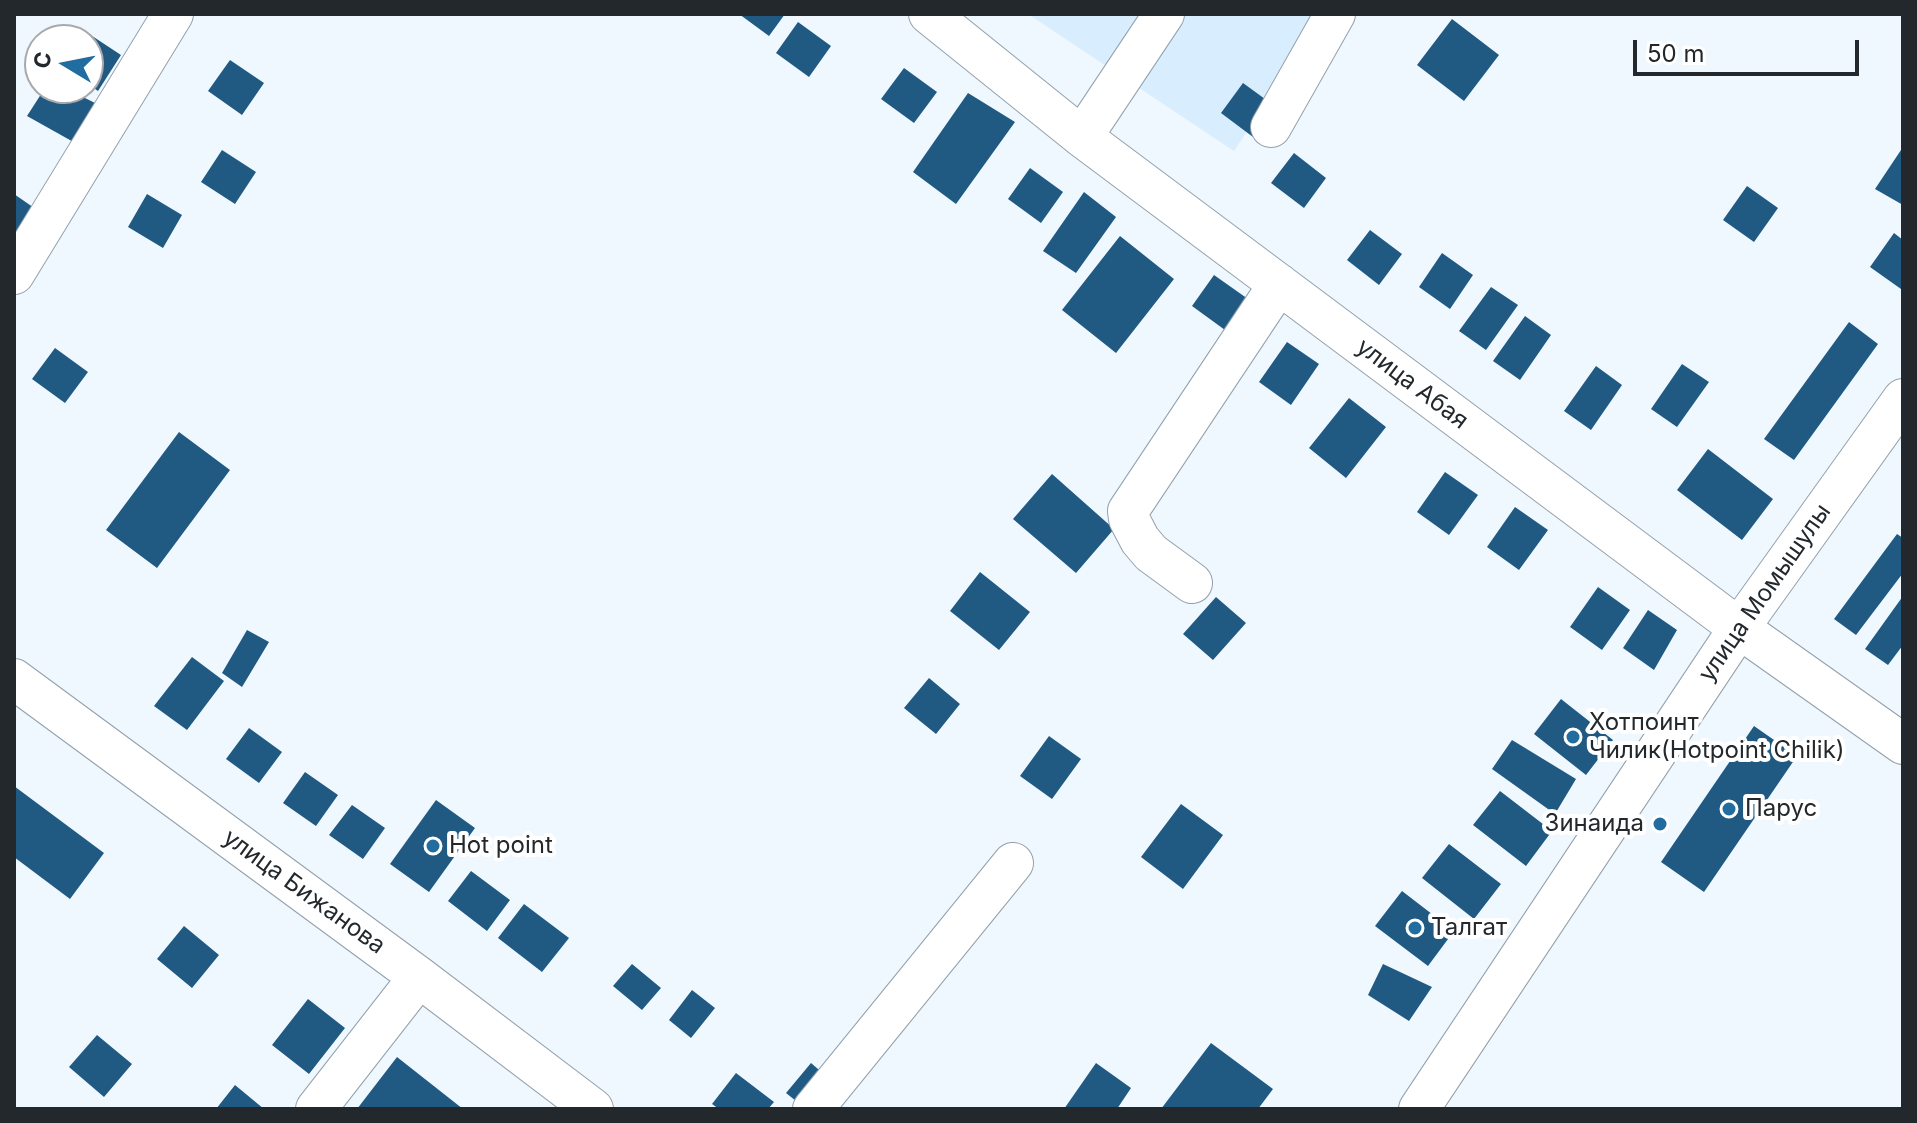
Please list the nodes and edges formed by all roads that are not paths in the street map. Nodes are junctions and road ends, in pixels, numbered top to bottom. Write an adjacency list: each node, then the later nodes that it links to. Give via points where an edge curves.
1 (173, 14): 7 (street)
2 (929, 14): 6 (street, улица Абая)
3 (1164, 14): 6 (street)
4 (1335, 14): 5 (street)
5 (1271, 127)
6 (1082, 137): 8 (street, улица Абая)
7 (14, 274)
8 (1279, 284): 10 (street, via 1128,511 1151,553); 11 (street, улица Абая)
9 (1903, 399): 11 (street, улица Момышулы)
10 (1192, 583)
11 (1739, 628): 13 (street, улица Абая); 19 (street, улица Момышулы)
12 (14, 679): 15 (street, улица Бижанова)
13 (1903, 744)
14 (1013, 863): 18 (street)
15 (419, 977): 16 (street); 17 (street, улица Бижанова)
16 (316, 1109)
17 (593, 1109)
18 (813, 1109)
19 (1419, 1109)

